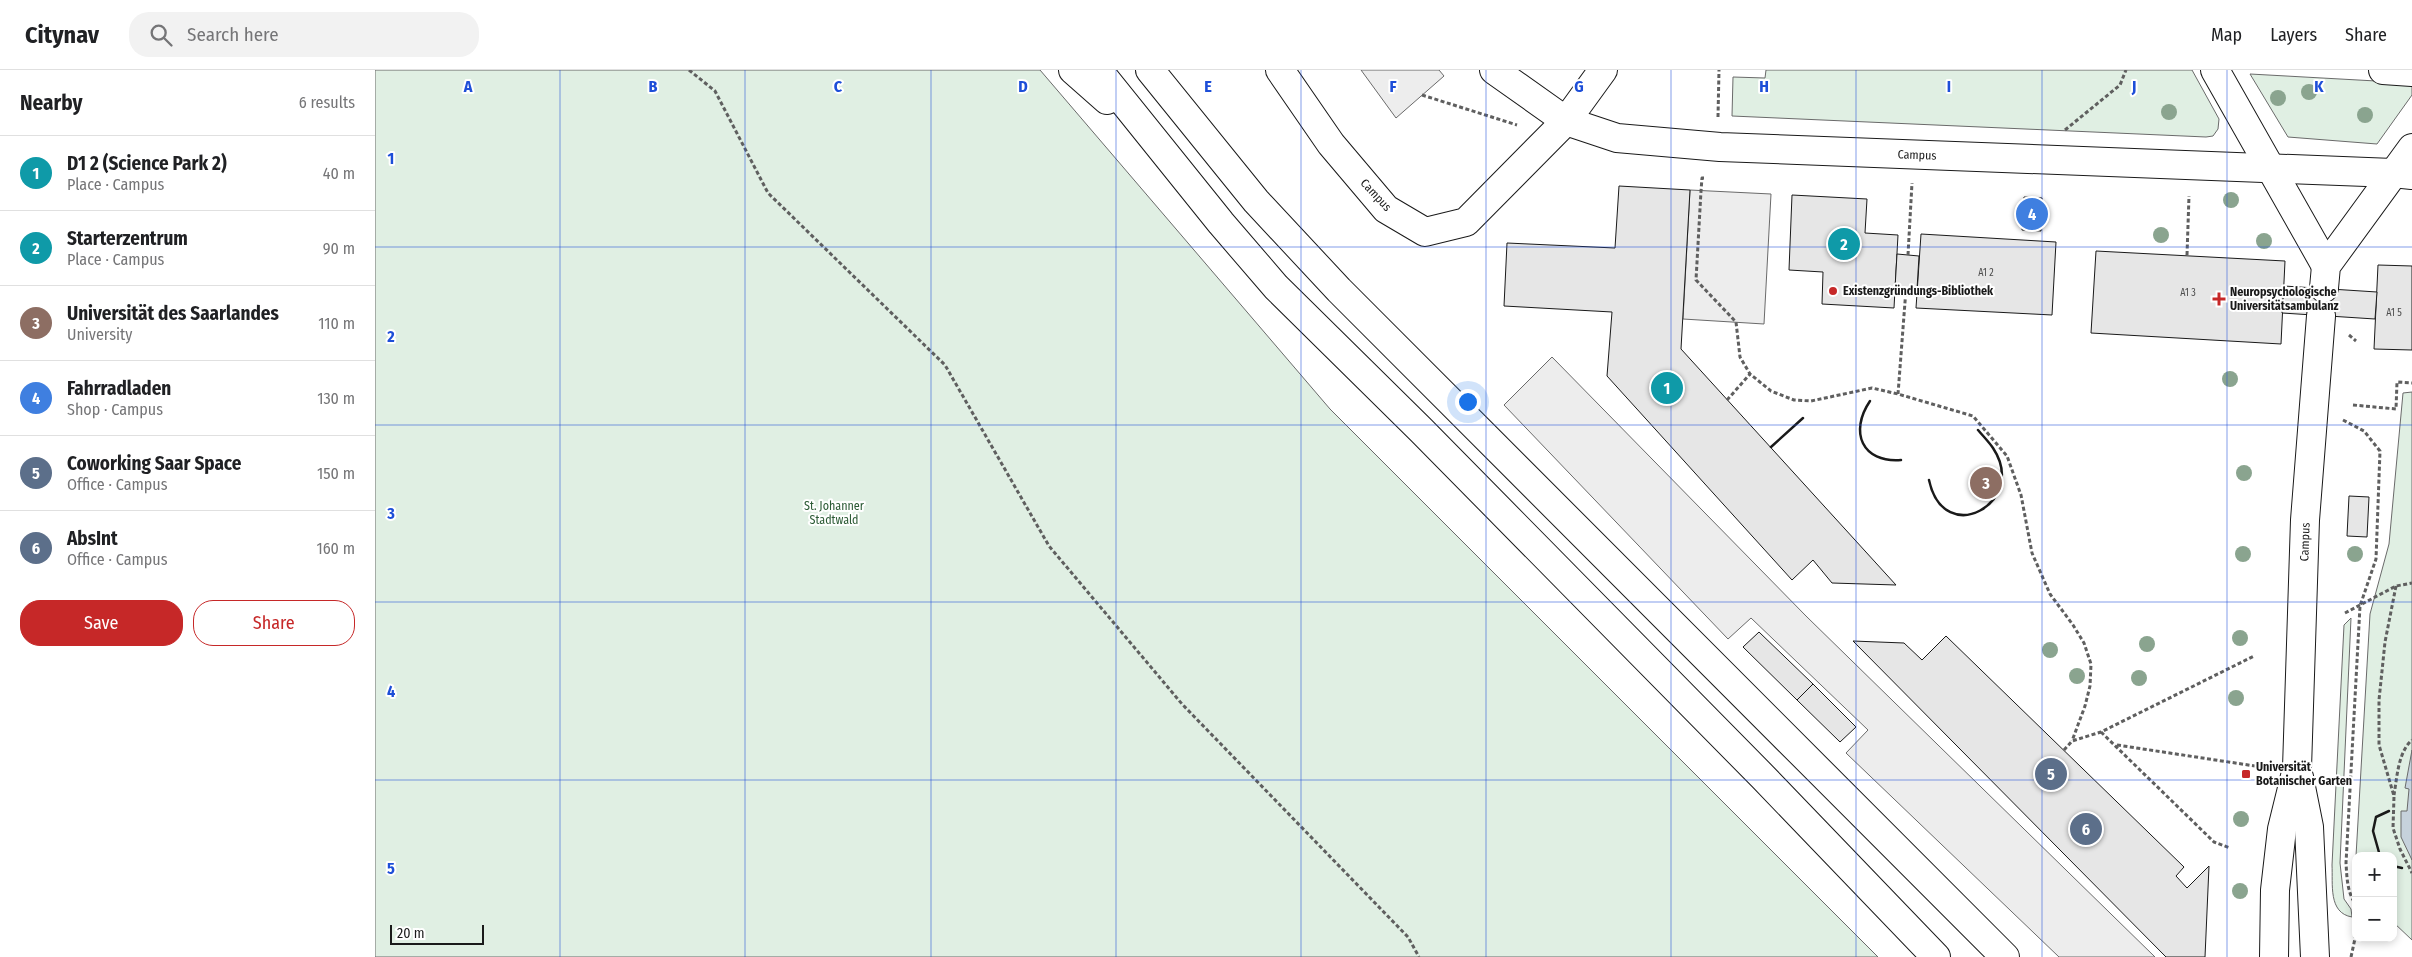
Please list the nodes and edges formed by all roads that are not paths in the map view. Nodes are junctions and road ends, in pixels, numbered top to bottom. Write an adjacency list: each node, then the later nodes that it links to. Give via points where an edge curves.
1 (1073, 70): 11 (main road)
2 (1098, 70): 11 (main road)
3 (1150, 70): 20 (main road, via 1256,201 1339,290)
4 (1280, 70): 10 (main road, Campus, via 1331,144 1386,209 1425,232 1466,222)
5 (1494, 70): 10 (main road)
6 (1603, 70): 10 (main road, Campus)
7 (2215, 70): 13 (main road)
8 (2383, 70): 9 (main road)
9 (2412, 72)
10 (1559, 128): 13 (main road, Campus, via 1664,143)
11 (1147, 133): 19 (main road, via 1276,287 1491,501)
12 (2412, 148): 14 (main road)
13 (2271, 168): 14 (main road, Campus); 14 (main road, via 2325,277)
14 (2403, 174)
15 (2321, 316): 16 (main road, Campus, via 2305,520)
16 (2297, 768): 17 (main road, Campus, via 2283,829 2275,890); 18 (main road, Campus, via 2309,827 2312,921)
17 (2274, 953): 18 (main road)
18 (2321, 955)
19 (1936, 957)
20 (2005, 957)

